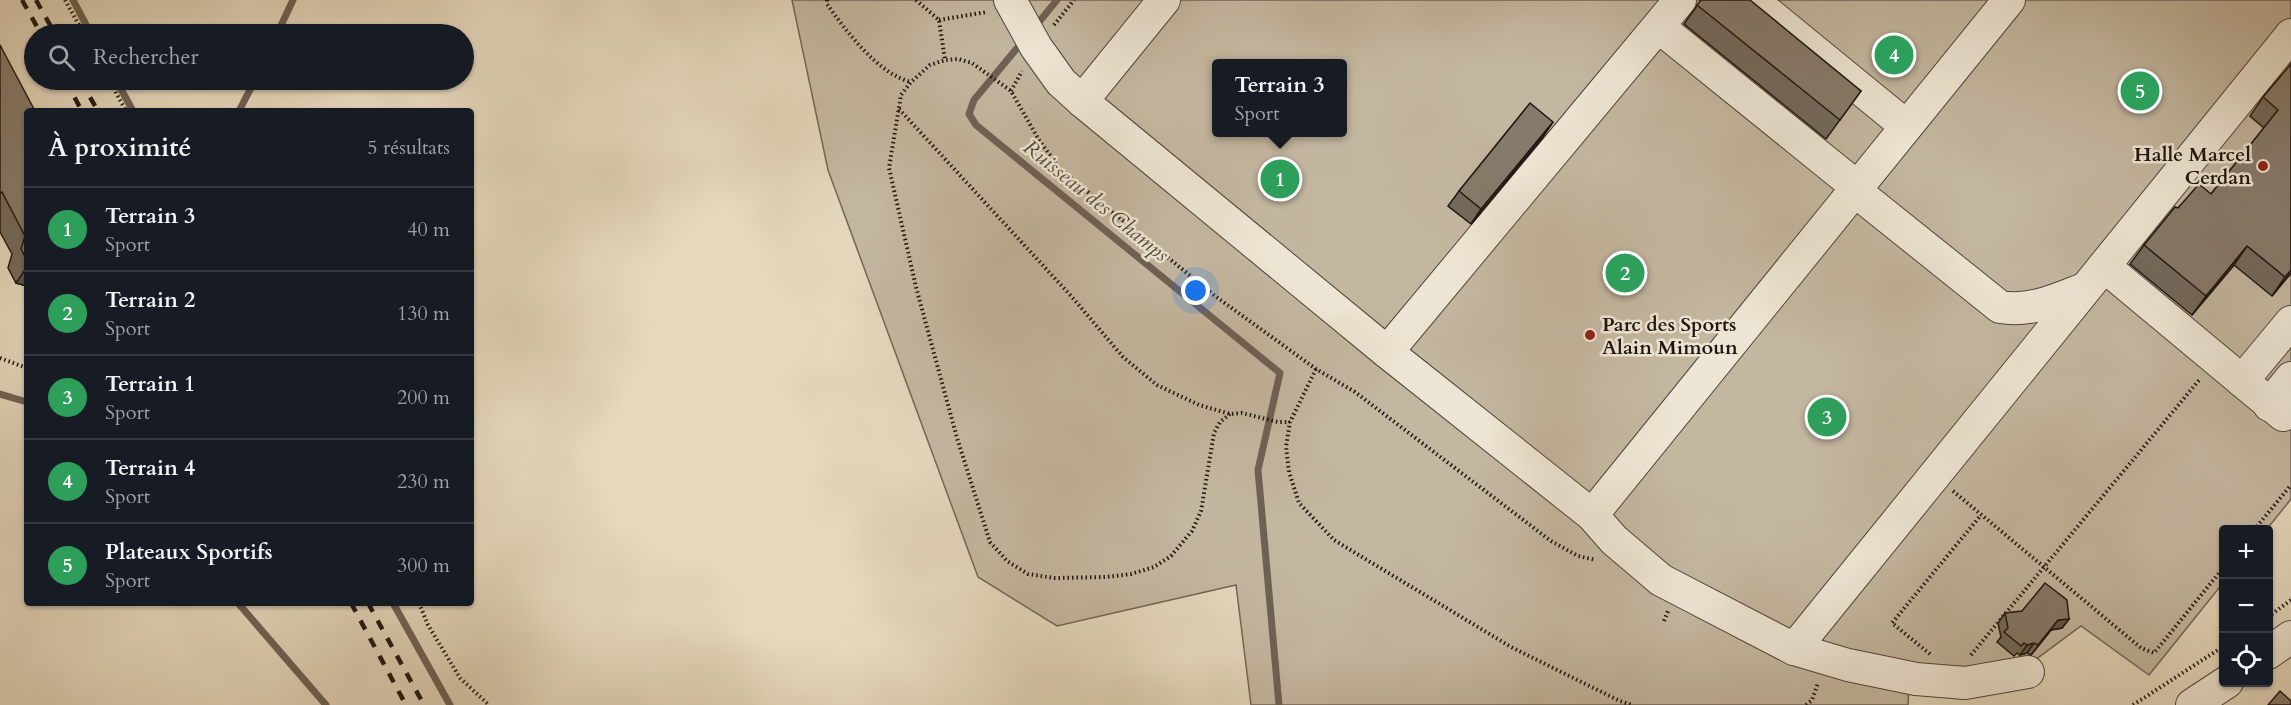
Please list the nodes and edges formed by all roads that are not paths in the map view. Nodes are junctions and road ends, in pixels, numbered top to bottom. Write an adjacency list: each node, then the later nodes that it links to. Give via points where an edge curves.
1 (1164, 0): 8 (street)
2 (1680, 0): 6 (street)
3 (1752, 0): 9 (street)
4 (2009, 0): 9 (street)
5 (1021, 19): 8 (street, via 1061,82)
6 (1659, 27): 10 (street); 13 (street)
7 (2291, 35): 11 (street)
8 (1082, 101): 13 (street)
9 (1906, 126): 10 (street)
10 (1855, 189): 11 (street, via 2000,307 2033,307); 16 (street)
11 (2094, 278): 15 (street, via 2216,359); 18 (street)
12 (2289, 329): 15 (street)
13 (1387, 352): 16 (street)
14 (2291, 378): 15 (street, via 2276,410)
15 (2242, 381)
16 (1592, 515): 18 (street, via 1614,540 1661,580)
17 (2291, 637): 19 (street)
18 (1794, 649): 20 (street, via 1916,679 1965,683)
19 (2273, 650)
20 (2028, 672)
21 (2219, 687): 22 (street)
22 (2192, 705)

